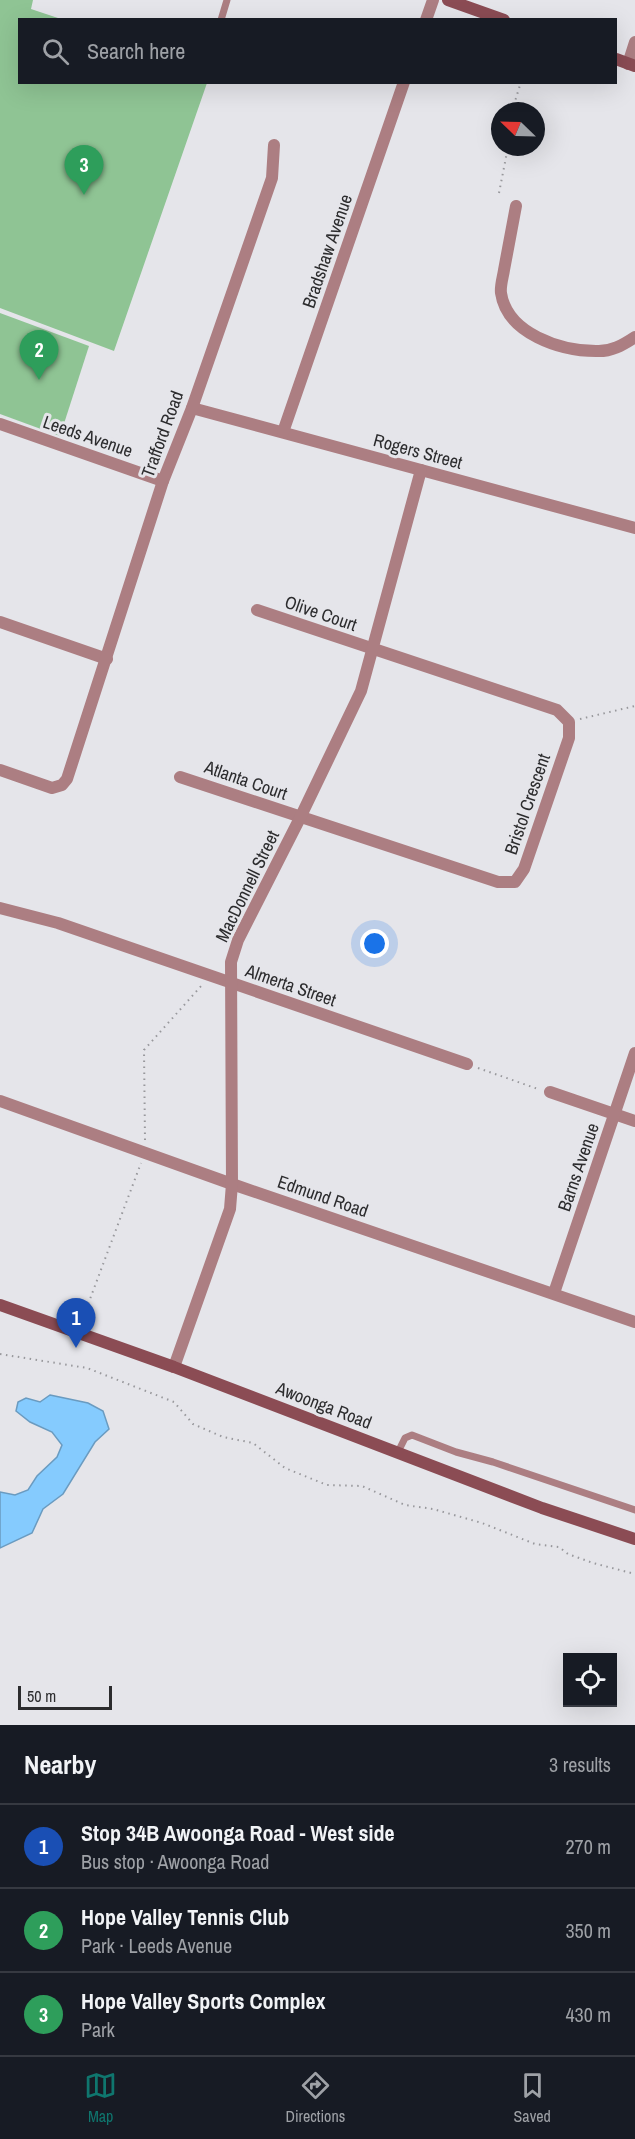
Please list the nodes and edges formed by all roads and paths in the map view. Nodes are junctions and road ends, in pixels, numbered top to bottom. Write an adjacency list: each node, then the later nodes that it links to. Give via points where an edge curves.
1 (227, 0): 4 (lane)
2 (433, 0): 5 (street)
3 (448, 0): 6 (main road)
4 (222, 18)
5 (427, 18)
6 (498, 18)
7 (635, 42): 8 (street)
8 (626, 63)
9 (404, 84): 19 (street, Bradshaw Avenue)
10 (520, 84): 11 (path)
11 (515, 102)
12 (274, 145): 17 (street, Trafford Road, via 272,178)
13 (506, 156): 14 (path)
14 (499, 193)
15 (516, 206): 16 (street, via 501,292 506,310 517,324 532,335 563,347 598,352 621,346)
16 (635, 337)
17 (192, 408): 19 (street, Rogers Street); 21 (street, Trafford Road)
18 (0, 424): 21 (street, Leeds Avenue)
19 (283, 432): 20 (street, Rogers Street)
20 (421, 470): 22 (street, Rogers Street); 25 (street, MacDonnell Street)
21 (164, 482): 26 (street, Trafford Road)
22 (635, 528)
23 (257, 610): 25 (street, Olive Court)
24 (0, 622): 26 (street)
25 (373, 650): 28 (street, via 557,710); 31 (street, MacDonnell Street, via 350,717)
26 (107, 659): 29 (street, Trafford Road, via 67,779 52,788)
27 (635, 706): 28 (path)
28 (569, 722): 31 (street, Bristol Crescent, via 569,738 524,869 515,882 498,882)
29 (0, 770)
30 (180, 777): 31 (street, Atlanta Court)
31 (300, 818): 34 (street, MacDonnell Street, via 238,940 231,962)
32 (0, 908): 33 (street, Almerta Street, via 58,923)
33 (210, 977): 34 (street, Almerta Street); 41 (path, via 144,1050)
34 (232, 985): 36 (street, Almerta Street); 42 (street, MacDonnell Street)
35 (635, 1053): 39 (street, Barns Avenue)
36 (467, 1064): 37 (path)
37 (549, 1092): 39 (street)
38 (0, 1101): 41 (street, Edmund Road)
39 (614, 1114): 40 (street); 43 (street, Barns Avenue)
40 (635, 1121)
41 (145, 1153): 42 (street, Edmund Road); 45 (path)
42 (232, 1184): 43 (street, Edmund Road); 48 (street, MacDonnell Street, via 230,1209)
43 (554, 1293): 46 (street, Edmund Road)
44 (0, 1305): 48 (main road, Awoonga Road)
45 (84, 1315)
46 (635, 1322)
47 (0, 1354): 52 (path, via 87,1368 174,1402 193,1424 223,1437 253,1443 285,1468 327,1485 362,1486 405,1505 482,1523 535,1544 559,1547 593,1563)
48 (174, 1367): 49 (main road, Awoonga Road)
49 (398, 1452): 50 (lane, via 405,1438 412,1435); 51 (main road, Awoonga Road)
50 (635, 1510)
51 (635, 1539)
52 (635, 1574)

